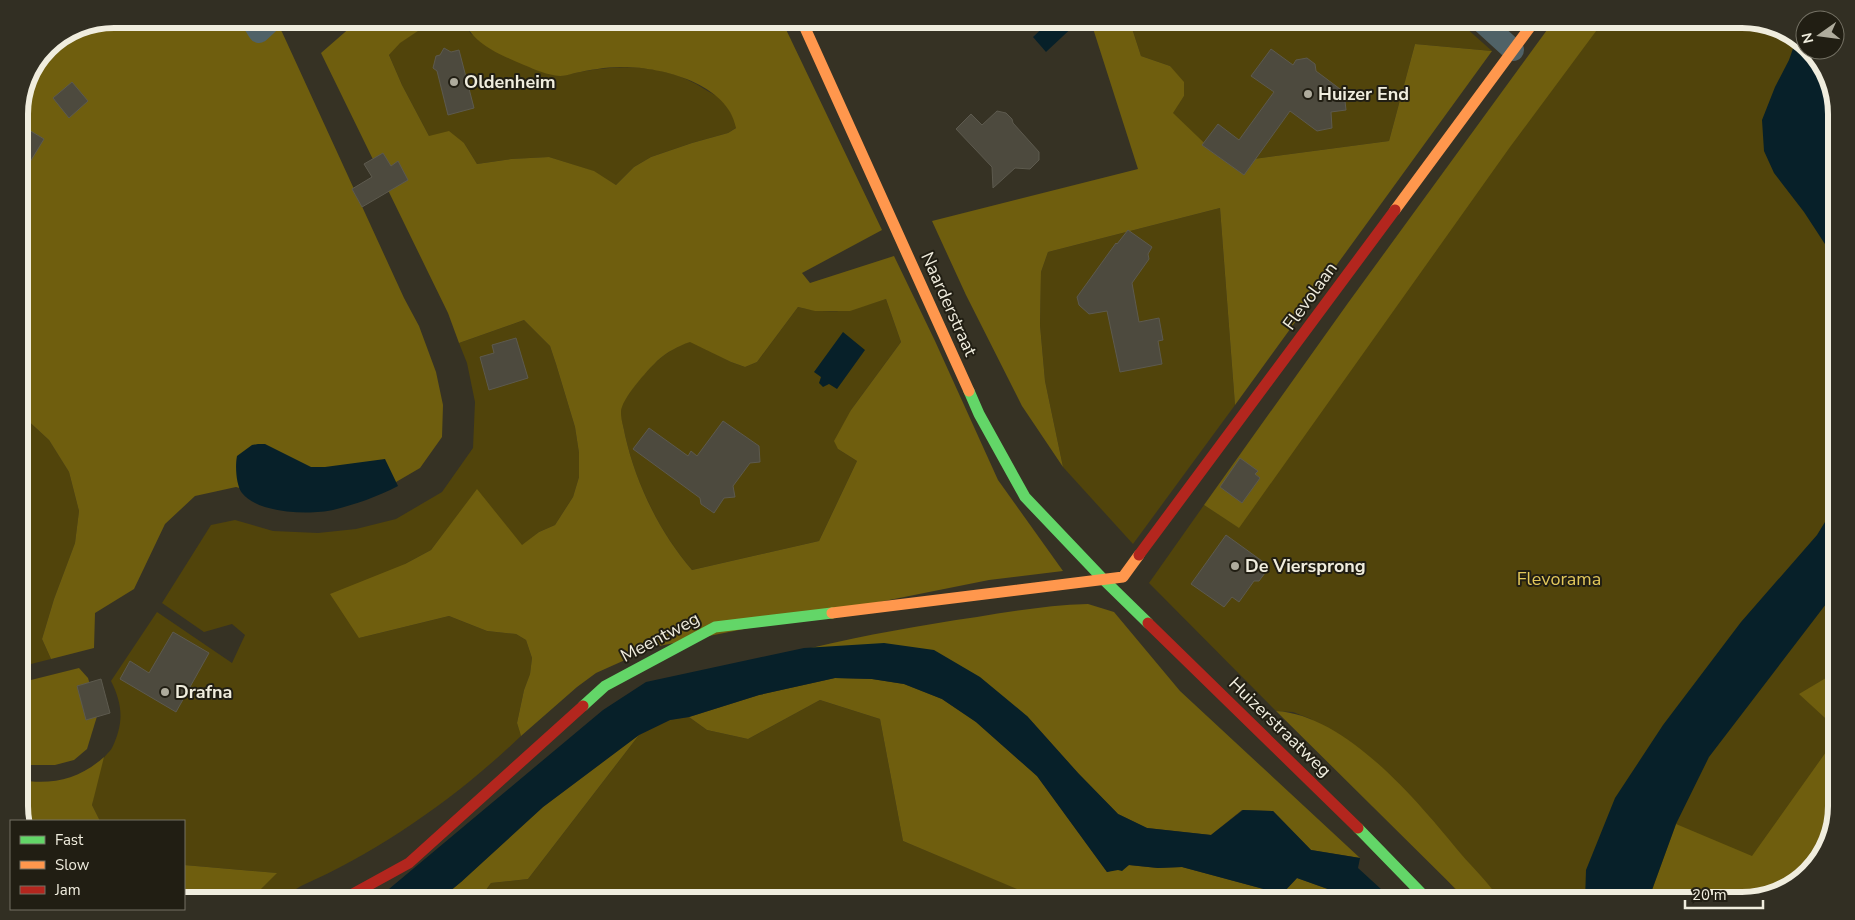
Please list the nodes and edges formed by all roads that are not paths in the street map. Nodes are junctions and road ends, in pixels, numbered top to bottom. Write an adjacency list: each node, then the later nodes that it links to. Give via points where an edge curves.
1 (805, 28): 5 (street, Naarderstraat, via 979,414 1025,497)
2 (1489, 28): 4 (street)
3 (1529, 28): 4 (street, Flevolaan)
4 (1513, 50): 5 (street, Flevolaan, via 1141,554 1122,577)
5 (1103, 579): 6 (street, Meentweg, via 715,627 605,686 409,863); 7 (street, Huizerstraatweg)
6 (356, 892)
7 (1421, 892)

